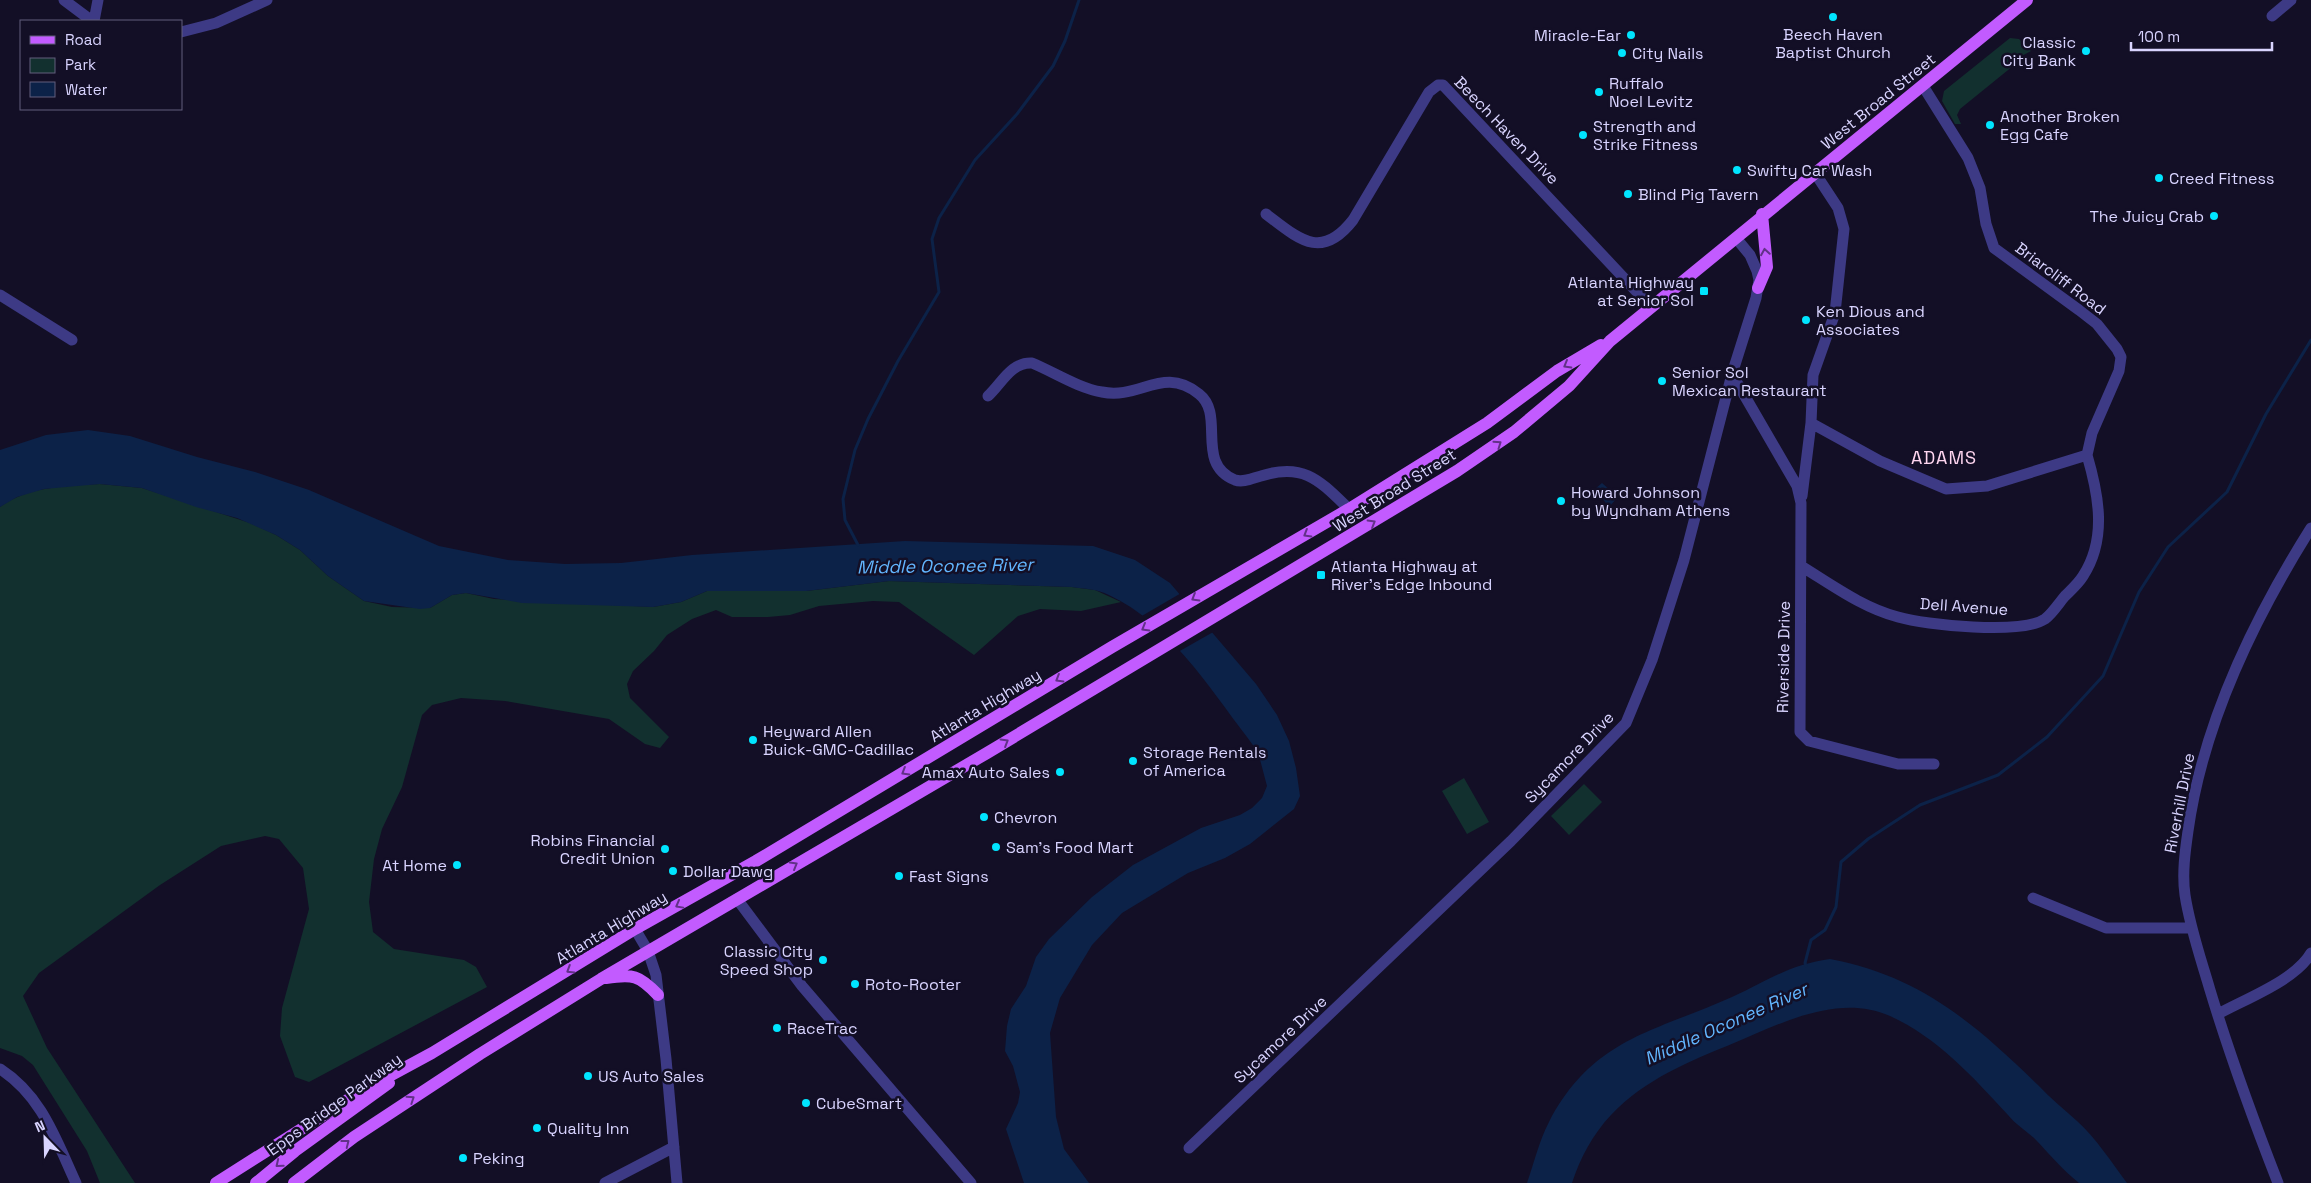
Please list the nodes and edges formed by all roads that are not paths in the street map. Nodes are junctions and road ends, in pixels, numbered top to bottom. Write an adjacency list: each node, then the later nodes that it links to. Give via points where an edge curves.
1 (64, 0): 7 (street)
2 (98, 0): 8 (street)
3 (268, 0): 9 (street, via 216,23)
4 (2028, 0): 10 (main road, West Broad Street)
5 (2291, 0): 6 (street)
6 (2272, 16)
7 (92, 20)
8 (93, 20)
9 (182, 32)
10 (1923, 86): 11 (main road, West Broad Street); 23 (street, Briarcliff Road, via 1968,158 1980,188 1994,248 2080,310 2118,349 2121,357 2119,372 2092,433)
11 (1815, 173): 13 (main road, West Broad Street); 22 (street, via 1838,208 1844,229 1838,298 1813,375)
12 (1266, 214): 17 (street, Beech Haven Drive, via 1294,236 1314,244 1323,244 1340,235 1354,220 1429,92 1438,84 1443,85)
13 (1762, 214): 14 (main road, West Broad Street); 15 (main road, one-way to 13, via 1767,267)
14 (1736, 238): 15 (street, Sycamore Drive, via 1753,262); 17 (main road, West Broad Street)
15 (1758, 288): 20 (street, Sycamore Drive)
16 (0, 295): 18 (street)
17 (1650, 307): 19 (main road, West Broad Street)
18 (72, 340)
19 (1610, 340): 24 (main road, West Broad Street, one-way to 24, via 1556,370 1486,423); 25 (main road, West Broad Street, one-way to 19, via 1514,432 1569,386)
20 (1732, 374): 26 (street, Riverside Drive, via 1797,486); 44 (street, Sycamore Drive, via 1684,560 1652,660 1626,723 1511,841)
21 (988, 396): 27 (street, via 1013,367 1023,362 1102,392 1131,391 1160,382 1181,383 1206,401 1210,412 1213,455 1228,476 1243,481 1277,472 1304,473 1323,484)
22 (1811, 423): 23 (street, via 1880,460 1946,489 1987,486); 26 (street, Riverside Drive)
23 (2088, 455): 29 (street, Dell Avenue, via 2096,486 2100,525 2097,543 2083,576 2044,619 2003,628 1899,617 1871,607)
24 (1426, 462): 25 (main road); 27 (main road, West Broad Street)
25 (1439, 482): 33 (main road, West Broad Street, one-way to 25)
26 (1801, 503): 29 (street, Riverside Drive)
27 (1349, 510): 30 (main road, West Broad Street, one-way to 30)
28 (2311, 528): 34 (street, Riverhill Drive, via 2254,628 2206,748 2191,809 2184,859 2185,894)
29 (1801, 566): 31 (street, Riverside Drive, via 1800,732 1809,741 1898,764)
30 (1178, 609): 35 (main road, Atlanta Highway, one-way to 35)
31 (1934, 764)
32 (2033, 898): 34 (street, via 2106,928)
33 (737, 899): 36 (main road); 51 (street, via 802,986)
34 (2191, 928): 40 (street, Riverhill Drive)
35 (635, 930): 36 (street); 41 (main road, Atlanta Highway, one-way to 41)
36 (648, 951): 38 (main road); 39 (street)
37 (2311, 953): 40 (street, via 2305,963 2283,979)
38 (602, 979): 39 (main road, via 632,976 646,983); 48 (main road, one-way to 38, via 354,1137)
39 (658, 995): 43 (street)
40 (2218, 1014): 52 (street, Riverhill Drive, via 2244,1095)
41 (432, 1053): 46 (main road, Atlanta Highway, via 360,1092); 47 (main road, Epps Bridge Parkway, one-way to 47, via 295,1151)
42 (0, 1069): 45 (street, via 23,1088 40,1109)
43 (674, 1147): 49 (street); 50 (street)
44 (1189, 1148)
45 (76, 1183)
46 (216, 1183)
47 (256, 1183)
48 (294, 1183)
49 (605, 1183)
50 (677, 1183)
51 (971, 1183)
52 (2278, 1183)

